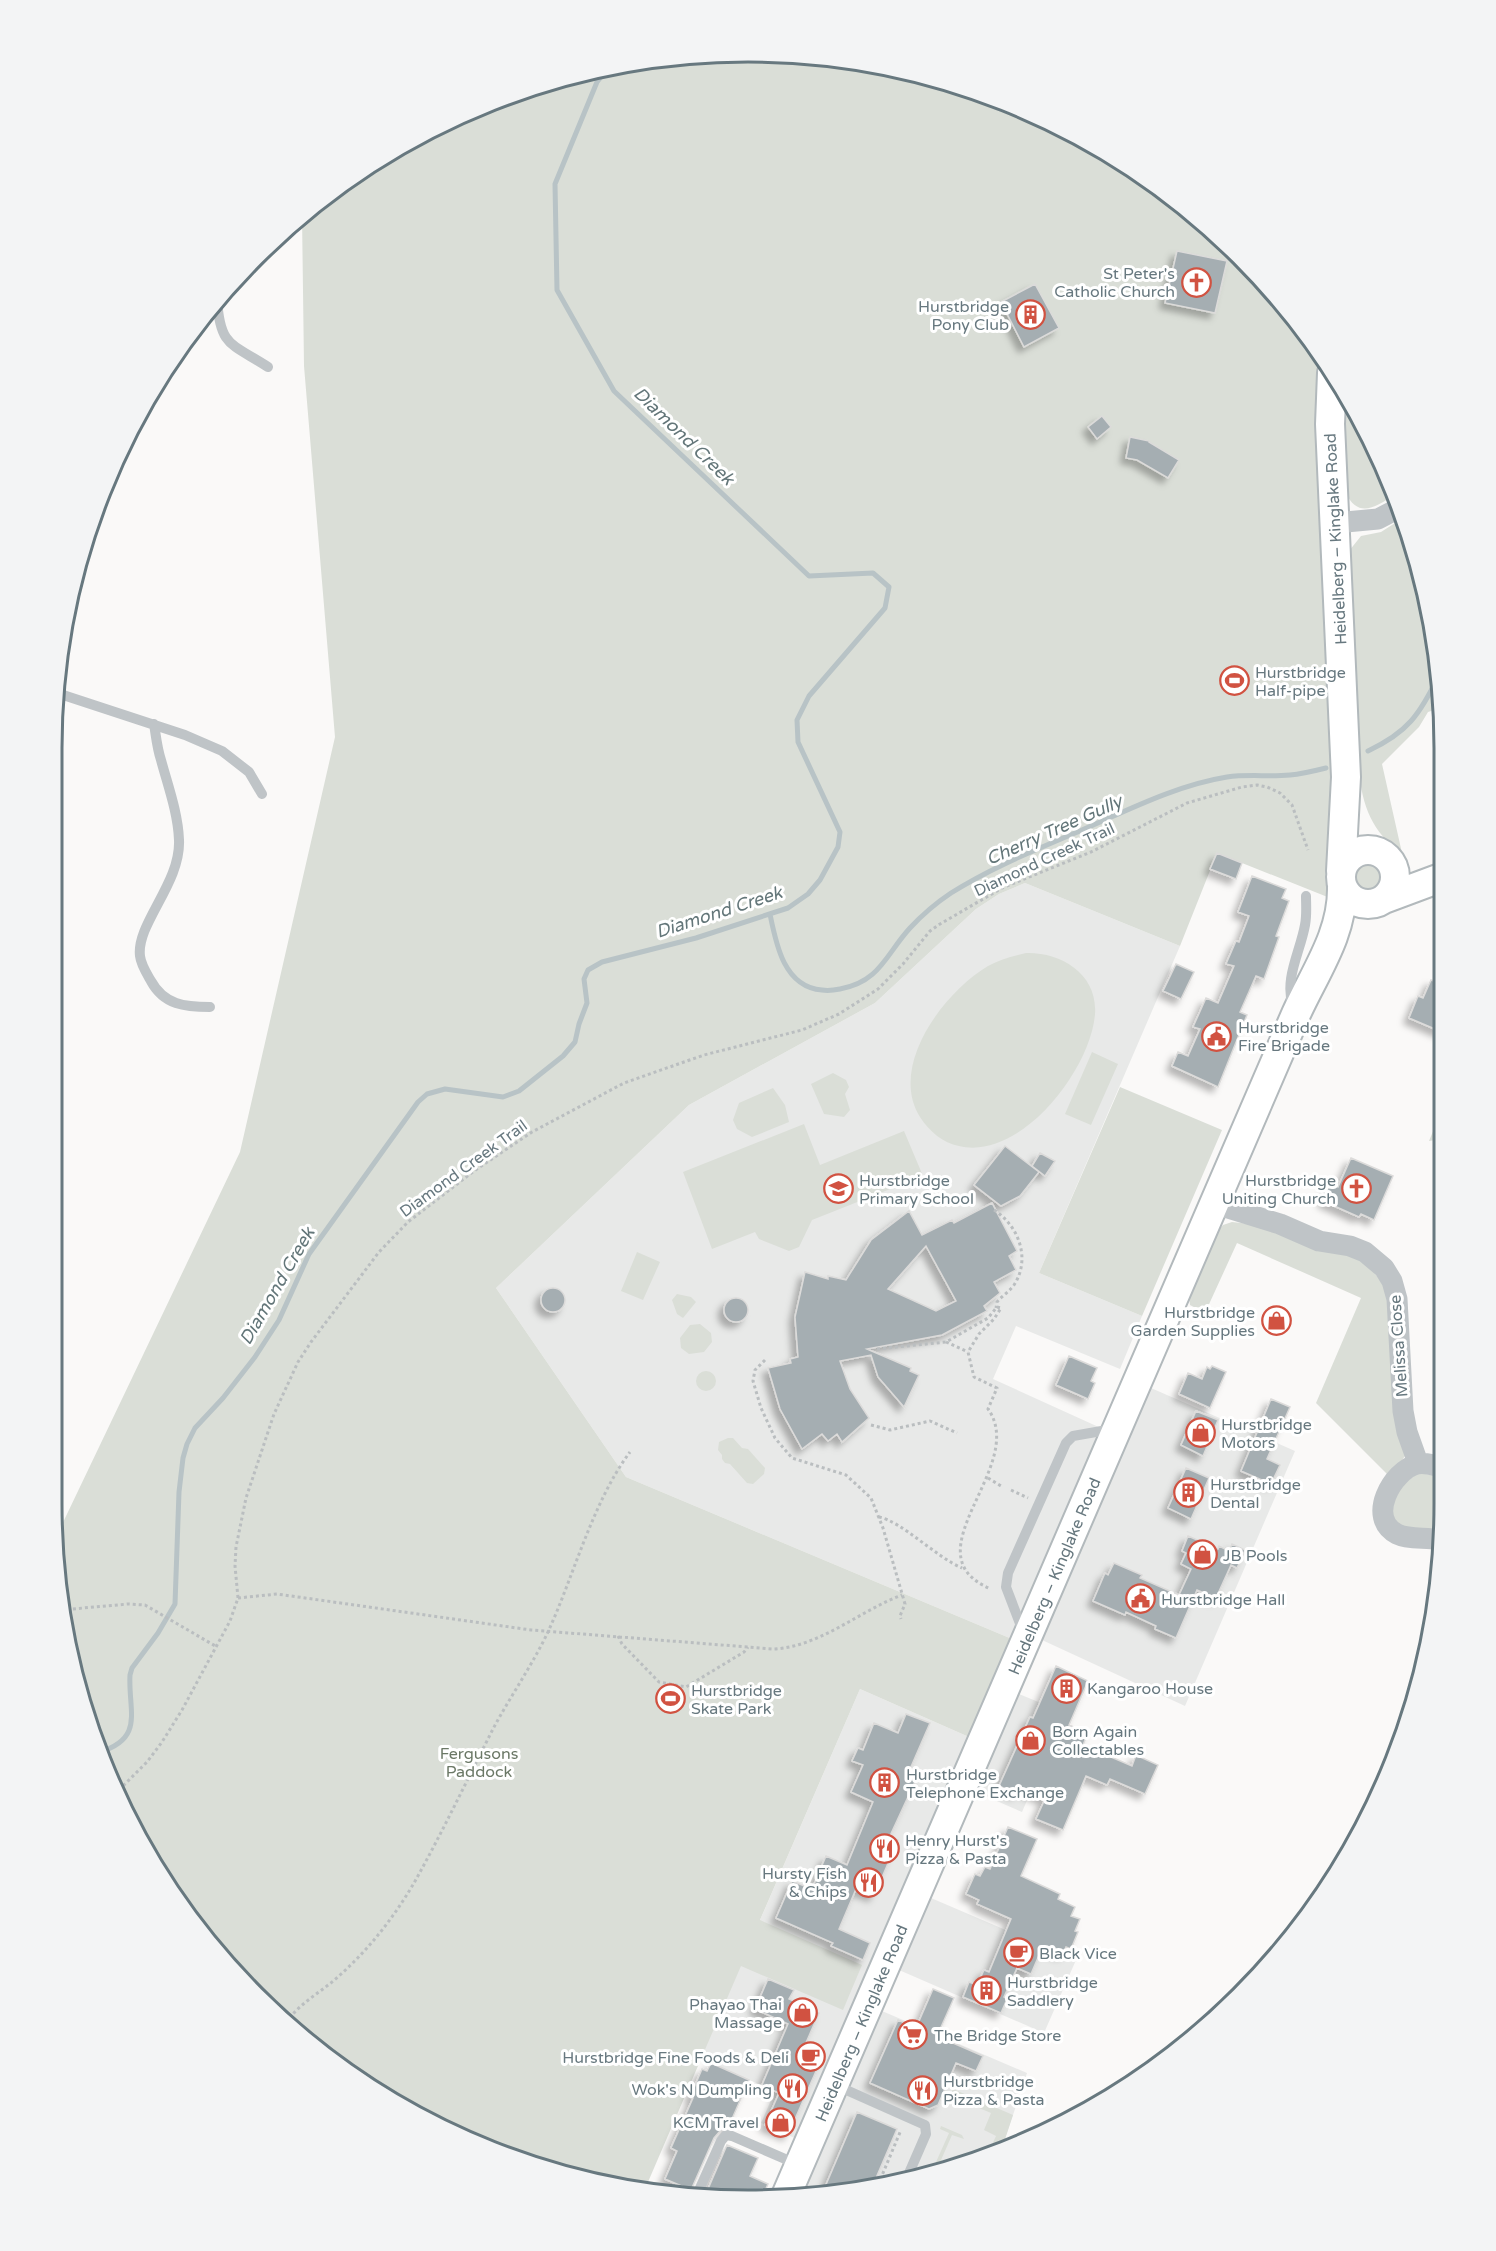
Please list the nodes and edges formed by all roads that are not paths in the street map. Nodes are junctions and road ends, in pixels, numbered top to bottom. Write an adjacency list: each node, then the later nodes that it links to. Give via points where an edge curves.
1 (218, 312): 2 (lane, via 220,331 226,340)
2 (268, 367)
3 (1331, 387): 5 (main road, Heidelberg – Kinglake Road)
4 (1392, 512): 5 (street, via 1378,519)
5 (1335, 523): 8 (main road, Heidelberg – Kinglake Road)
6 (64, 695): 7 (lane)
7 (154, 724): 9 (lane, via 222,751 249,772); 17 (lane, via 172,798 178,860 143,937 140,956 154,987 166,1000 185,1007)
8 (1346, 777): 10 (main road, Heidelberg – Kinglake Road, via 1357,812); 12 (main road, Heidelberg – Kinglake Road)
9 (262, 794)
10 (1384, 855): 11 (main road); 12 (main road, via 1358,852 1345,863); 15 (main road, via 1395,879)
11 (1434, 873)
12 (1342, 879): 15 (main road, via 1346,894 1359,903); 16 (main road, Heidelberg – Kinglake Road, via 1338,927)
13 (1434, 879): 15 (main road)
14 (1306, 896): 18 (lane, via 1306,923 1290,980)
15 (1383, 900): 16 (main road, Heidelberg – Kinglake Road)
16 (1325, 956): 18 (main road, Heidelberg – Kinglake Road)
17 (210, 1007)
18 (1296, 1014): 19 (main road, Heidelberg – Kinglake Road)
19 (1215, 1204): 20 (main road, Heidelberg – Kinglake Road); 21 (street, Melissa Close, via 1319,1241 1358,1249 1384,1268 1397,1299 1403,1411)
20 (1118, 1428): 24 (main road, Heidelberg – Kinglake Road); 24 (lane, via 1073,1436 1066,1443 1008,1573 1007,1592)
21 (1418, 1463): 22 (street); 23 (street, via 1402,1473 1387,1493 1383,1519 1390,1529 1403,1536)
22 (1434, 1465)
23 (1433, 1539)
24 (1026, 1640): 25 (main road, Heidelberg – Kinglake Road)
25 (835, 2084): 26 (main road, Heidelberg – Kinglake Road); 27 (lane, via 925,2125 926,2134)
26 (800, 2166): 28 (lane, via 726,2135); 29 (main road, Heidelberg – Kinglake Road)
27 (911, 2170)
28 (700, 2188)
29 (790, 2188)

